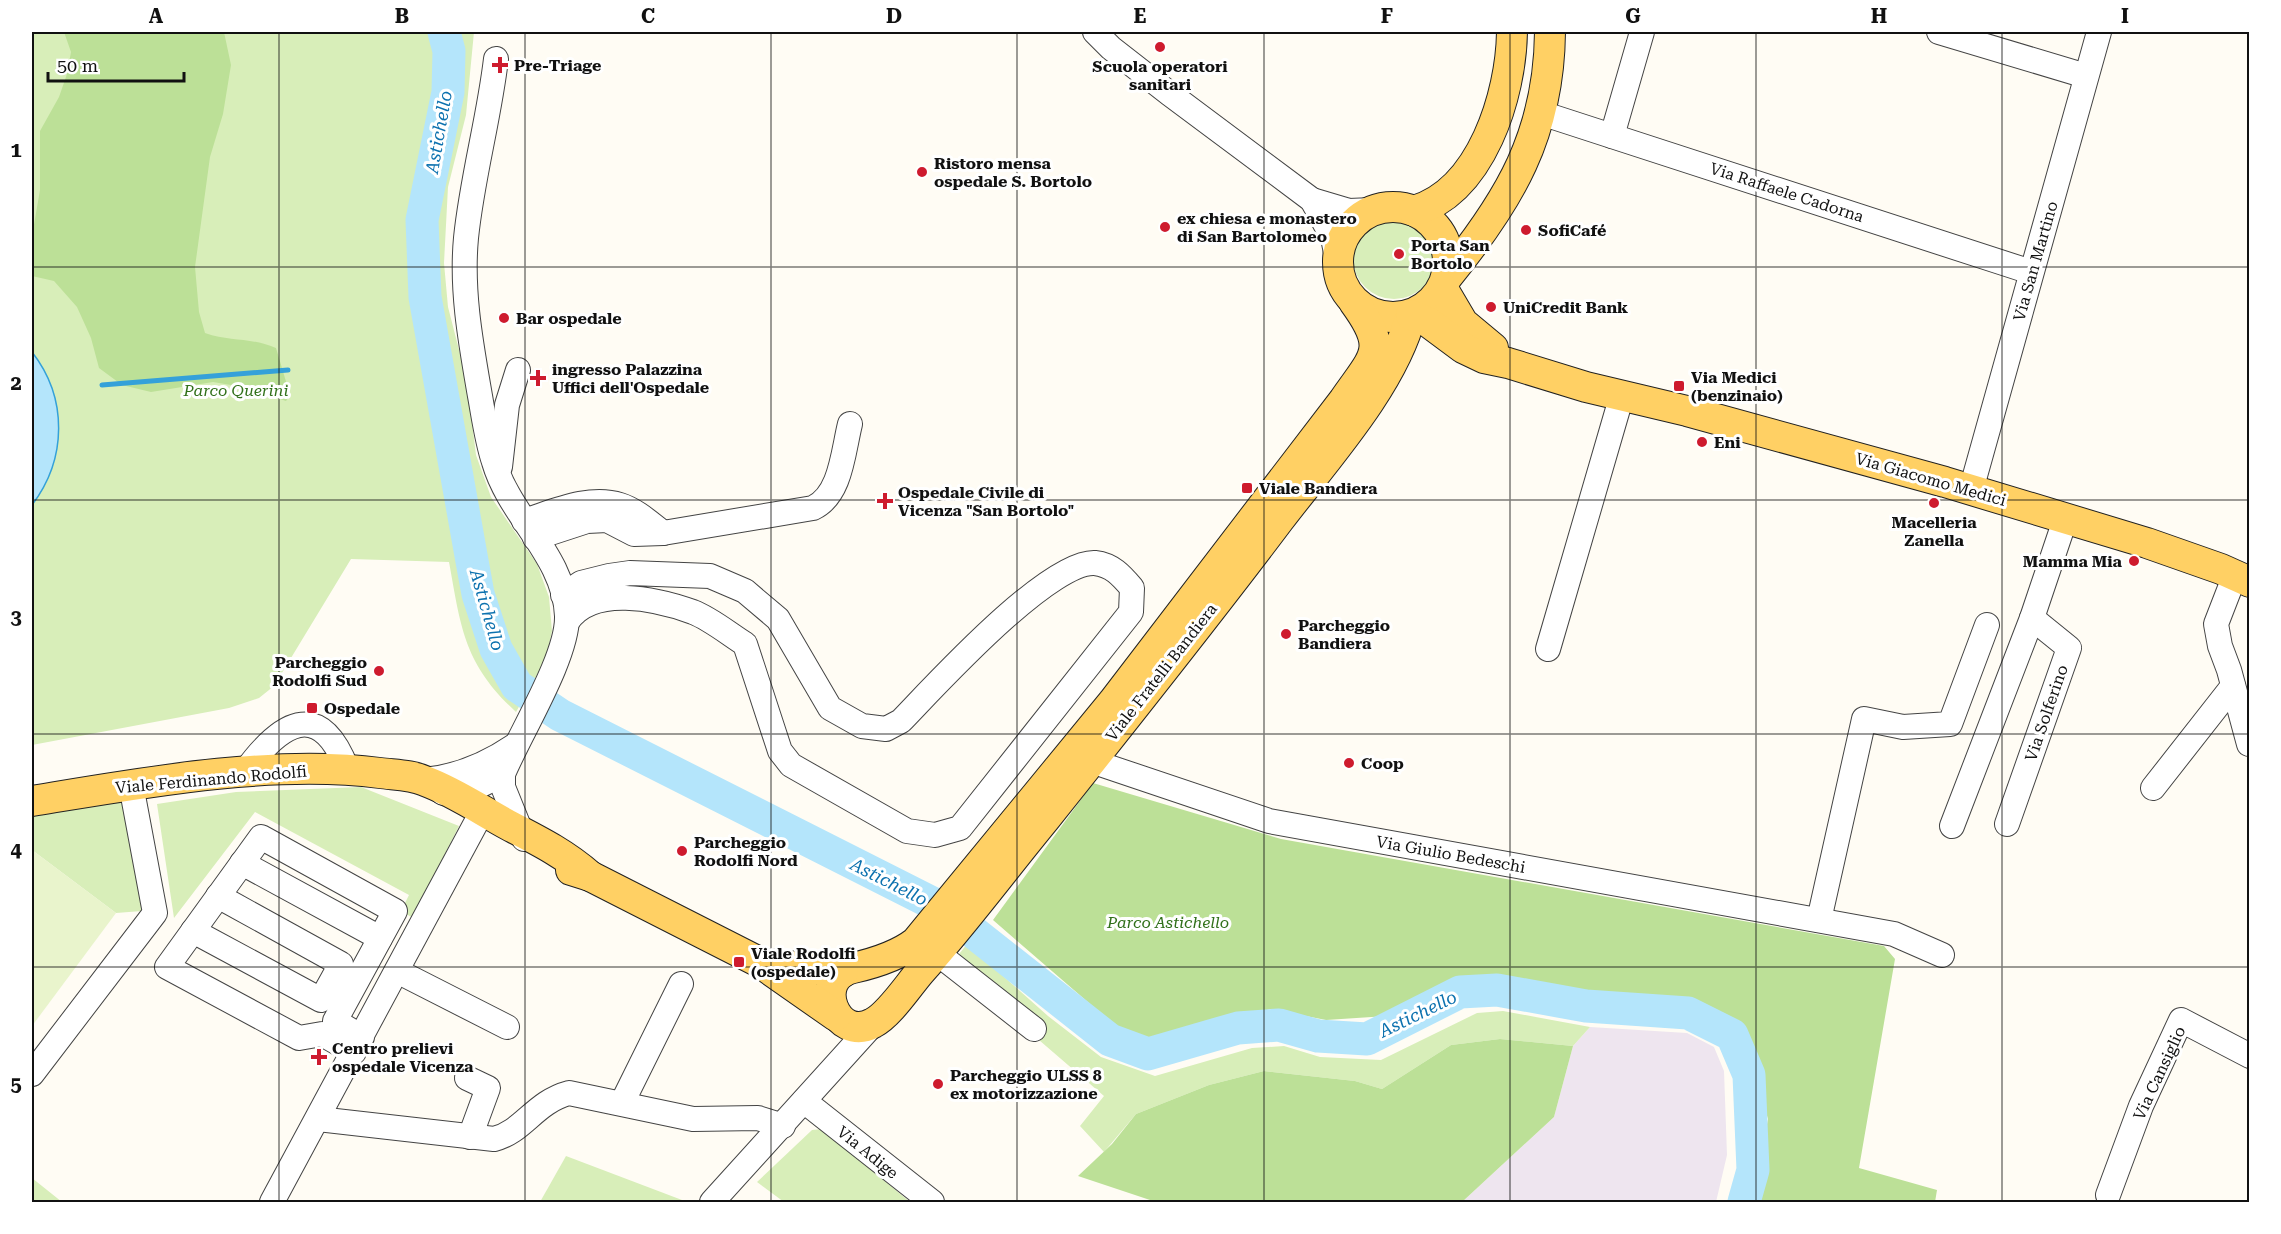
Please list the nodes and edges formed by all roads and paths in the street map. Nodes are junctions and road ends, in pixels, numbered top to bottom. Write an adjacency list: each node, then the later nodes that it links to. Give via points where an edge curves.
1 (1095, 32): 11 (street)
2 (1512, 32): 13 (main road, via 1503,98 1486,142 1446,195)
3 (1550, 32): 9 (main road)
4 (1642, 32): 10 (street)
5 (1939, 32): 8 (street)
6 (2099, 32): 8 (street, Via San Martino)
7 (496, 59): 25 (street, via 466,239 465,296 485,423)
8 (2086, 76): 15 (street, Via San Martino)
9 (1542, 113): 10 (street, Via Raffaele Cadorna); 16 (main road, via 1523,163 1504,198)
10 (1612, 136): 15 (street, Via Raffaele Cadorna)
11 (1312, 200): 12 (street, via 1349,211); 14 (street, via 1333,238)
12 (1372, 210): 13 (main road, via 1399,207); 14 (main road, via 1346,233)
13 (1414, 211): 16 (main road, via 1436,226 1443,238 1448,257)
14 (1338, 262): 17 (main road, via 1345,289)
15 (2031, 272): 26 (street, Via San Martino)
16 (1445, 283): 18 (main road, via 1434,301); 20 (main road, Via Giacomo Medici, via 1463,323)
17 (1354, 302): 18 (main road, via 1379,316); 57 (main road, Viale Fratelli Bandiera, via 1376,340 1362,374)
18 (1411, 315): 19 (main road, Via Giacomo Medici, via 1428,322); 21 (main road, Viale Fratelli Bandiera)
19 (1462, 348): 20 (main road, Via Giacomo Medici); 21 (main road, Via Giacomo Medici, via 1427,343 1412,348)
20 (1508, 363): 23 (main road, Via Giacomo Medici)
21 (1389, 369): 42 (main road, Viale Fratelli Bandiera, via 1237,576)
22 (518, 370): 25 (street, via 507,405)
23 (1622, 395): 26 (main road, Via Giacomo Medici); 38 (street)
24 (850, 424): 29 (street, via 835,485 822,504 800,512)
25 (499, 475): 28 (street, via 509,501)
26 (1971, 490): 27 (main road, Via Giacomo Medici)
27 (2066, 517): 32 (main road, Via Giacomo Medici); 35 (street)
28 (530, 530): 29 (street, via 579,504 609,503 637,514); 30 (street, via 607,520); 33 (street, via 550,562)
29 (663, 533): 30 (street)
30 (634, 534): 31 (street)
31 (630, 573): 33 (street, via 581,583); 34 (street); 34 (street, via 710,576 745,591 778,619 830,708 862,726 886,729 901,721 999,621 1069,570 1094,563 1116,569 1132,588 1131,612 960,828 935,835 907,831 791,765 780,751 745,644 694,613)
32 (2242, 578): 39 (street, Via Giacomo Medici, via 2216,624)
33 (563, 595): 36 (street)
34 (639, 600): 36 (street, via 596,600)
35 (2032, 618): 52 (street, Via Solferino, via 2069,648); 53 (street)
36 (567, 622): 41 (street, via 564,646)
37 (1987, 625): 58 (street, via 1950,724 1903,727 1864,719)
38 (1548, 649)
39 (2233, 686): 40 (street, Via Giacomo Medici); 48 (street)
40 (2249, 744)
41 (514, 746): 45 (street); 47 (street, via 482,766); 54 (street, via 517,788)
42 (1091, 761): 57 (main road, Viale Fratelli Bandiera); 58 (street, Via Giulio Bedeschi, via 1269,821)
43 (347, 769): 44 (main road, Viale Ferdinando Rodolfi); 44 (street, via 339,747 310,724 282,731 263,747); 47 (main road, Viale Ferdinando Rodolfi, via 390,775)
44 (244, 773): 46 (main road, Viale Ferdinando Rodolfi)
45 (503, 774): 49 (street, via 471,790); 54 (street, via 502,787)
46 (131, 785): 50 (main road, Viale Ferdinando Rodolfi); 73 (street, via 155,913)
47 (420, 785): 49 (main road, Viale Ferdinando Rodolfi); 51 (main road, Viale Ferdinando Rodolfi)
48 (2153, 788)
49 (451, 793): 54 (main road, Viale Ferdinando Rodolfi)
50 (32, 801)
51 (476, 824): 54 (main road, Viale Ferdinando Rodolfi); 65 (street)
52 (2007, 824)
53 (1952, 826)
54 (535, 844): 63 (main road, Viale Ferdinando Rodolfi, via 569,857 590,876)
55 (242, 863): 56 (street); 60 (street); 60 (street, via 261,837 395,911)
56 (218, 896): 59 (street); 59 (street, via 341,964 321,1000)
57 (968, 896): 61 (main road, Viale Fratelli Bandiera)
58 (1819, 920): 62 (street, Via Giulio Bedeschi, via 1894,934)
59 (193, 931): 71 (street, via 167,967 299,1038 322,1034)
60 (380, 938): 71 (street, via 335,1021)
61 (938, 939): 64 (main road, Viale Fratelli Bandiera); 67 (main road, Viale Fratelli Bandiera); 70 (street)
62 (1942, 955)
63 (759, 962): 64 (main road, Viale Ferdinando Rodolfi); 68 (main road, Viale Ferdinando Rodolfi)
64 (851, 970): 67 (main road, via 870,969 885,982 888,991); 68 (main road, Viale Fratelli Bandiera, via 837,978 830,992)
65 (397, 971): 69 (street); 71 (street)
66 (681, 984): 76 (street)
67 (880, 1017): 68 (main road, via 858,1027); 75 (street, Viale Fratelli Bandiera)
68 (839, 1019): 75 (street, Viale Fratelli Bandiera)
69 (507, 1027)
70 (1034, 1029)
71 (358, 1044): 77 (street)
72 (2250, 1056): 80 (street, Via Cansiglio, via 2181,1020 2141,1106)
73 (32, 1074)
74 (467, 1078): 79 (street, via 489,1088)
75 (811, 1093): 78 (street, Viale Fratelli Bandiera); 83 (street, Via Adige)
76 (622, 1103): 78 (street, via 693,1119 758,1118); 79 (street, via 569,1093 541,1105 507,1136)
77 (318, 1119): 79 (street); 81 (street)
78 (783, 1126): 82 (street, Viale Fratelli Bandiera)
79 (470, 1137)
80 (2108, 1195)
81 (272, 1203)
82 (712, 1203)
83 (933, 1203)

